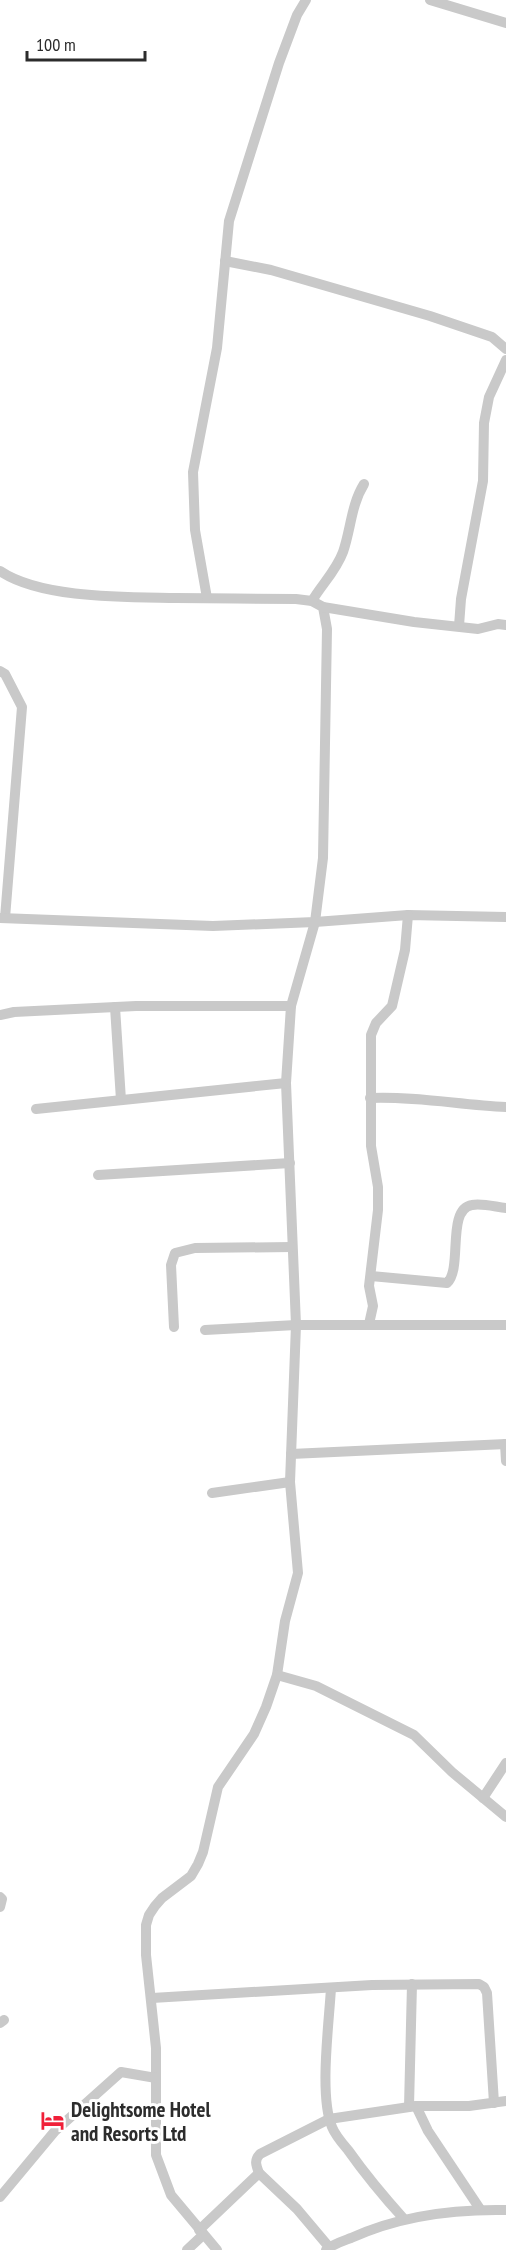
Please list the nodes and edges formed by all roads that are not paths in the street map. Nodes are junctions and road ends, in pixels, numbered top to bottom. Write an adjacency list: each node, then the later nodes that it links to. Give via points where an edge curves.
1 (306, 0): 4 (street, via 279,63 230,221)
2 (430, 0): 3 (street)
3 (506, 24)
4 (225, 261): 5 (street, via 271,270 430,316 492,337); 9 (street, via 217,348 193,472 195,530)
5 (506, 349)
6 (506, 360): 13 (street, via 489,397 484,423 483,481)
7 (364, 484): 10 (street, via 356,497 339,561)
8 (0, 571): 9 (street, via 26,582 81,594)
9 (207, 598): 10 (street)
10 (312, 601): 11 (street)
11 (323, 607): 13 (street); 18 (street, via 327,657 323,858)
12 (506, 625): 13 (street)
13 (459, 626)
14 (0, 671): 17 (street, via 22,707)
15 (408, 915): 16 (street); 18 (street); 23 (street, via 405,950 392,1006 375,1023 371,1035)
16 (506, 917)
17 (2, 918): 18 (street, via 213,926)
18 (315, 922): 19 (street)
19 (291, 1006): 20 (street); 22 (street)
20 (115, 1007): 21 (street); 24 (street)
21 (0, 1015)
22 (286, 1083): 24 (street); 27 (street)
23 (370, 1098): 25 (street, via 405,1096); 31 (street, via 378,1198)
24 (121, 1100): 26 (street)
25 (506, 1107)
26 (36, 1108)
27 (290, 1163): 28 (street); 30 (street)
28 (98, 1175)
29 (506, 1208): 31 (street, via 473,1205 464,1209 457,1233 453,1276 447,1283)
30 (292, 1247): 33 (street); 35 (street, via 195,1248 175,1252 171,1265)
31 (371, 1276): 32 (street, via 373,1306)
32 (369, 1324): 33 (street); 34 (street)
33 (296, 1325): 36 (street); 38 (street)
34 (506, 1325)
35 (174, 1327)
36 (205, 1330)
37 (505, 1444): 38 (street); 39 (street)
38 (291, 1454): 40 (street)
39 (506, 1461)
40 (290, 1482): 41 (street); 42 (street, via 298,1573 285,1621)
41 (212, 1493)
42 (277, 1675): 44 (street, via 316,1686 414,1735); 50 (street, via 254,1734 218,1786 198,1864 191,1876 162,1898 149,1915 146,1955)
43 (506, 1763): 44 (street)
44 (483, 1798): 45 (street)
45 (506, 1817)
46 (0, 1897): 47 (street)
47 (0, 1907)
48 (412, 1984): 49 (street); 53 (street, via 484,1987); 54 (street)
49 (331, 1988): 50 (street); 55 (street)
50 (152, 1998): 51 (street)
51 (156, 2078): 57 (street, via 121,2072 55,2132); 61 (street, via 156,2155 171,2194)
52 (506, 2101): 53 (street)
53 (494, 2103): 54 (street)
54 (412, 2106): 55 (street); 58 (street)
55 (329, 2118): 56 (street, via 260,2154 256,2158); 60 (street, via 357,2163)
56 (259, 2173): 61 (street); 62 (street, via 297,2209)
57 (0, 2197)
58 (480, 2209): 59 (street); 60 (street)
59 (506, 2210)
60 (404, 2219): 62 (street)
61 (201, 2233): 63 (street); 64 (street)
62 (328, 2249)
63 (187, 2250)
64 (217, 2250)

